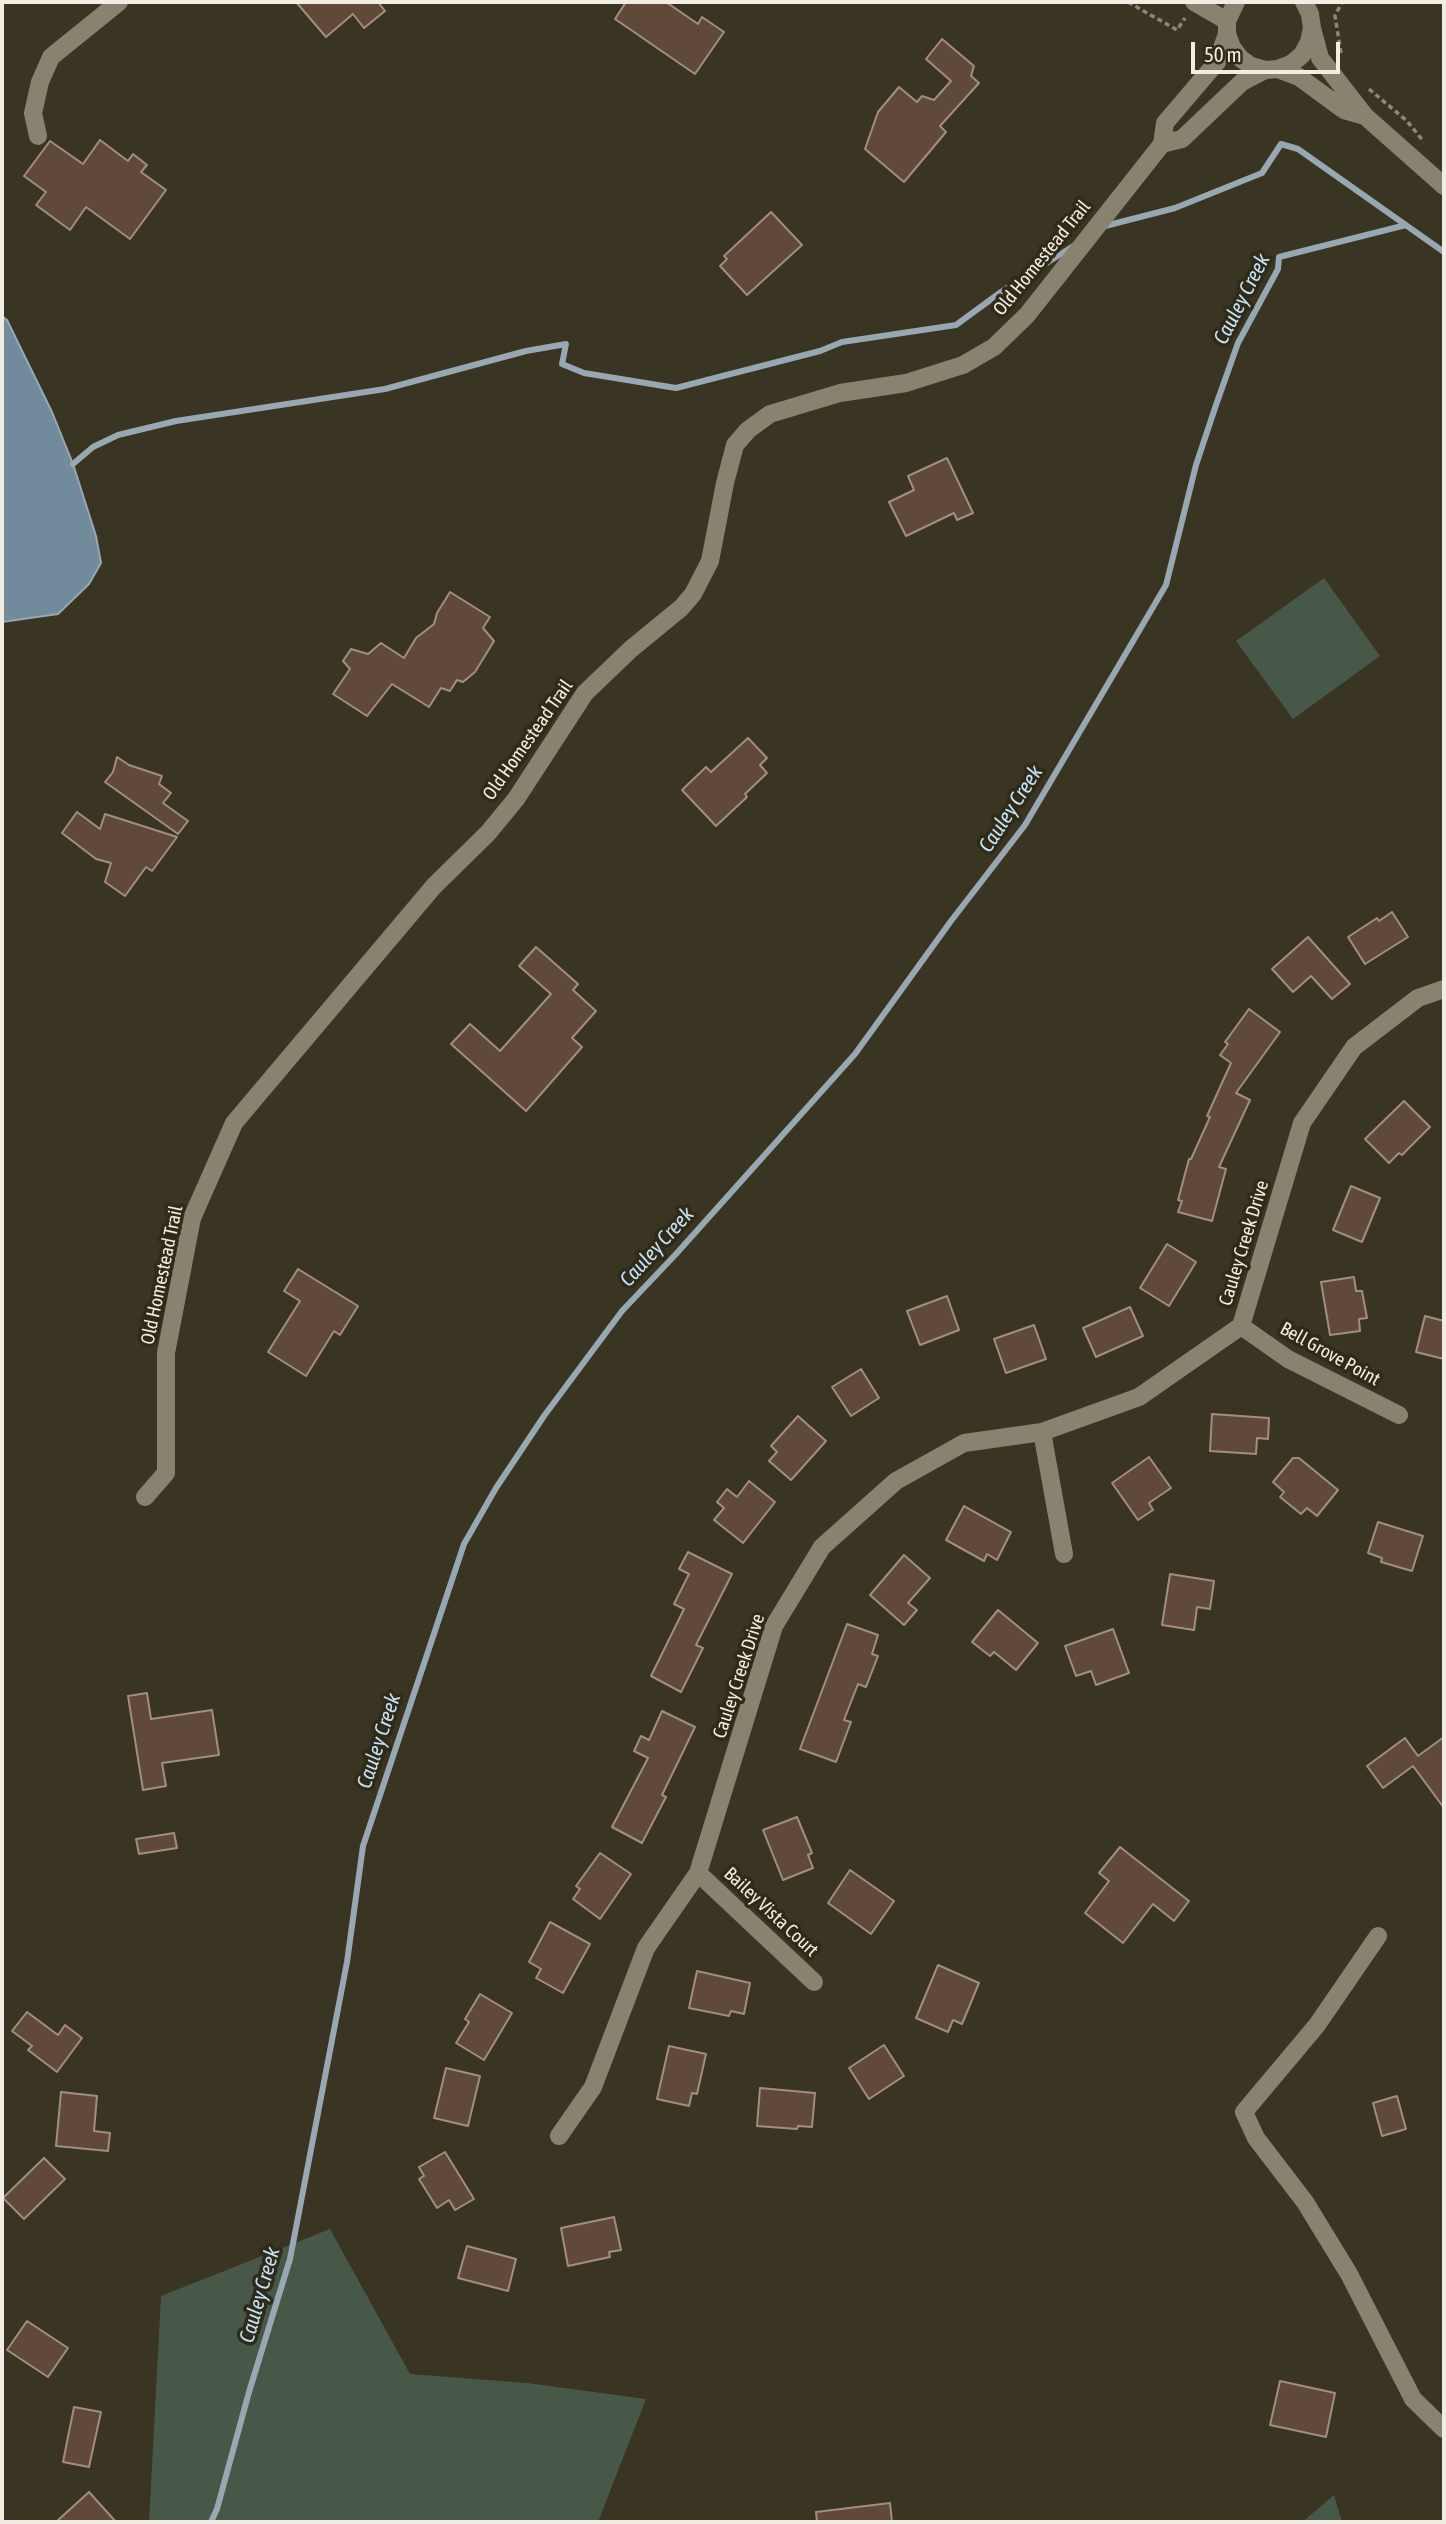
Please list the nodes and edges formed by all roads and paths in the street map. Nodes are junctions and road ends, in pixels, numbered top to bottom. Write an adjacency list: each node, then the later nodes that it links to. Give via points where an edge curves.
1 (119, 2): 12 (street, via 51,57 33,113)
2 (1128, 2): 3 (path, via 1177,30)
3 (1194, 2): 7 (street)
4 (1236, 2): 7 (street)
5 (1342, 2): 8 (path, via 1335,16)
6 (1311, 11): 9 (street, via 1309,42 1302,55 1291,64); 11 (street, via 1321,58)
7 (1227, 27): 9 (street, via 1240,58 1251,66); 14 (street, via 1217,62 1164,123)
8 (1340, 53)
9 (1271, 69): 11 (street, via 1299,77 1344,110); 14 (street, via 1242,82 1182,139)
10 (1365, 85): 13 (path)
11 (1365, 116): 15 (street)
12 (38, 136)
13 (1424, 142)
14 (1162, 144): 20 (street, Old Homestead Trail, via 1027,315 994,347 963,365 906,383 840,393 770,414 735,445 710,561 693,594 585,693 516,799 434,886 234,1123 192,1218 166,1353 166,1473)
15 (1444, 186)
16 (1444, 989): 17 (street, Cauley Creek Drive, via 1418,998 1354,1047 1302,1123)
17 (1241, 1326): 18 (street, Bell Grove Point, via 1288,1359); 19 (street, Cauley Creek Drive, via 1139,1397)
18 (1399, 1415)
19 (1042, 1433): 21 (street); 22 (street, Cauley Creek Drive, via 964,1443 896,1481 822,1547 774,1626)
20 (145, 1497)
21 (1064, 1554)
22 (698, 1873): 24 (street, Bailey Vista Court); 25 (street, Cauley Creek Drive, via 646,1948 593,2088)
23 (1378, 1936): 26 (street, via 1317,2025 1244,2112 1256,2138 1305,2202 1349,2274 1413,2399)
24 (814, 1982)
25 (559, 2136)
26 (1444, 2429)

